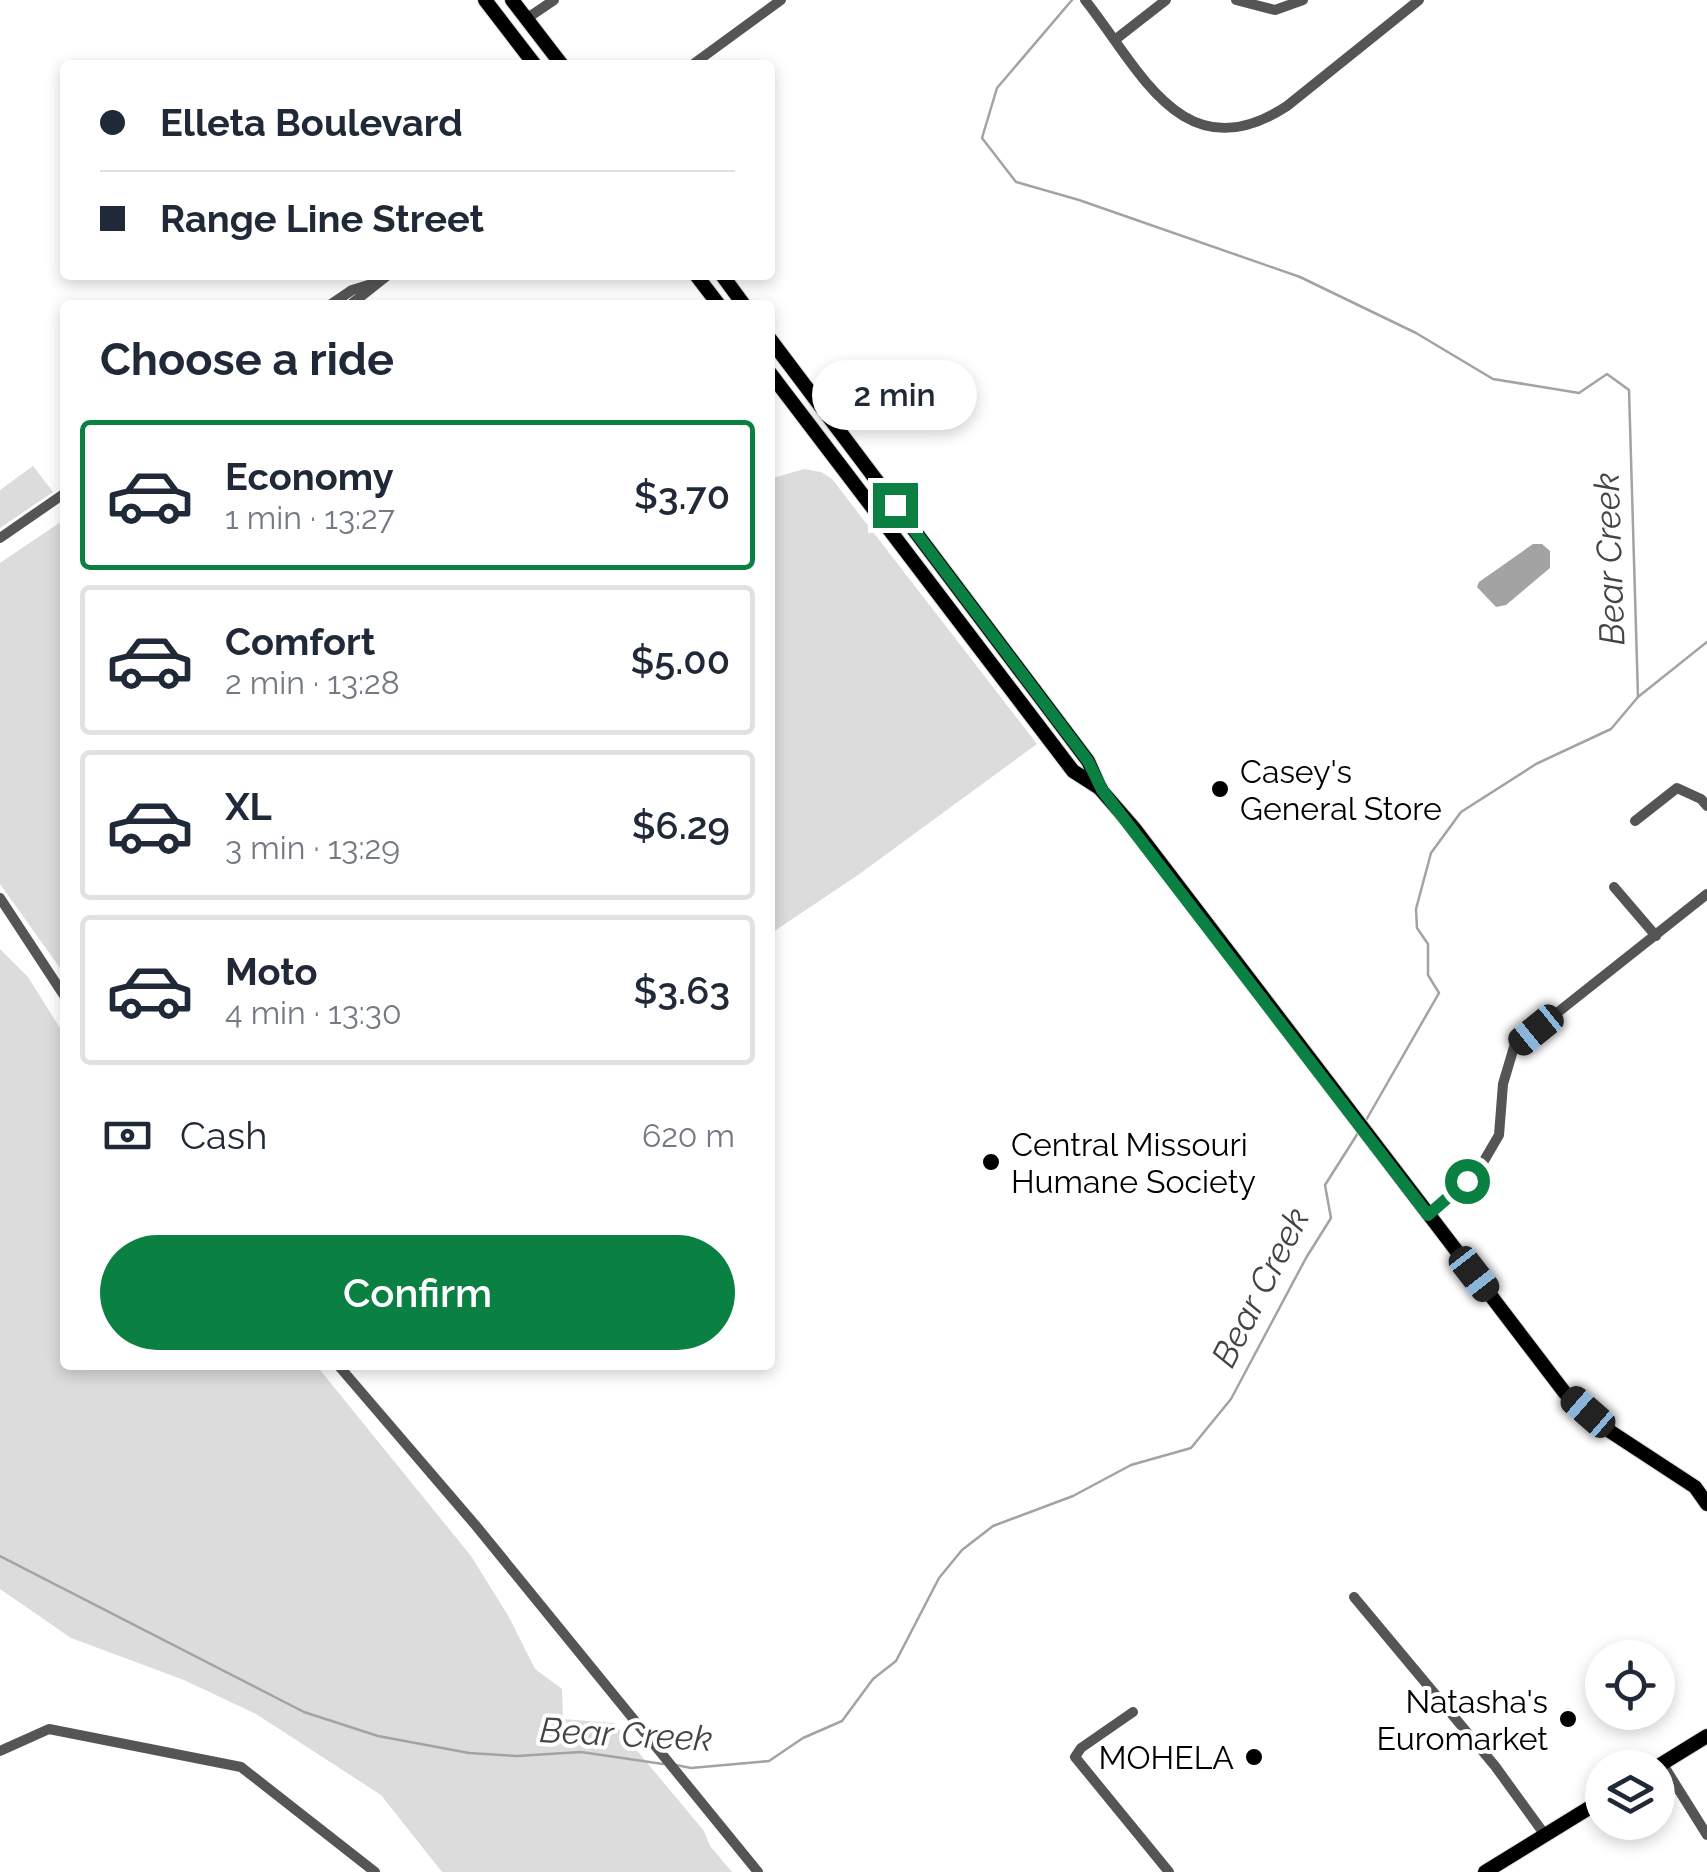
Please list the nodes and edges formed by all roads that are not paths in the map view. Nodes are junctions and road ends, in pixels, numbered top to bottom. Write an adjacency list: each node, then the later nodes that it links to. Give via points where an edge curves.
1 (485, 0): 12 (main road)
2 (512, 0): 10 (main road)
3 (554, 0): 10 (street)
4 (780, 0): 14 (street)
5 (1085, 0): 11 (street)
6 (1166, 0): 11 (street)
7 (1236, 0): 8 (street, via 1275,10)
8 (1303, 0)
9 (1420, 0): 11 (street, via 1287,106 1266,120 1229,129 1173,112)
10 (526, 19): 13 (main road)
11 (1116, 39)
12 (531, 60)
13 (558, 60)
14 (699, 60)
15 (381, 280): 17 (street)
16 (700, 280): 20 (main road)
17 (375, 284): 18 (street); 19 (street)
18 (337, 300)
19 (356, 300)
20 (715, 300)
21 (775, 346): 24 (main road)
22 (775, 361): 24 (main road)
23 (775, 379): 25 (main road)
24 (824, 412): 27 (main road)
25 (814, 430): 27 (main road, via 844,451 898,524); 29 (main road, via 1073,771)
26 (60, 496): 28 (street)
27 (916, 534): 29 (main road, via 1088,761)
28 (0, 538)
29 (1102, 790): 37 (main road)
30 (1707, 806): 31 (street, via 1677,788)
31 (1635, 822)
32 (1614, 887): 35 (street)
33 (1707, 894): 35 (street)
34 (0, 898): 36 (street)
35 (1656, 936): 37 (street, via 1514,1048 1499,1135 1478,1171)
36 (60, 989)
37 (1428, 1215): 39 (main road, via 1566,1392 1611,1432)
38 (342, 1370): 51 (street)
39 (1701, 1488): 40 (main road)
40 (1707, 1504)
41 (1354, 1598): 48 (street)
42 (1133, 1712): 52 (street, via 1076,1758)
43 (1707, 1736): 45 (main road)
44 (0, 1751): 50 (street, via 49,1728 241,1767)
45 (1675, 1755)
46 (1675, 1789): 49 (street)
47 (1585, 1811): 48 (main road)
48 (1546, 1835): 53 (main road)
49 (1707, 1836)
50 (375, 1872)
51 (758, 1872)
52 (1169, 1872)
53 (1485, 1872)

